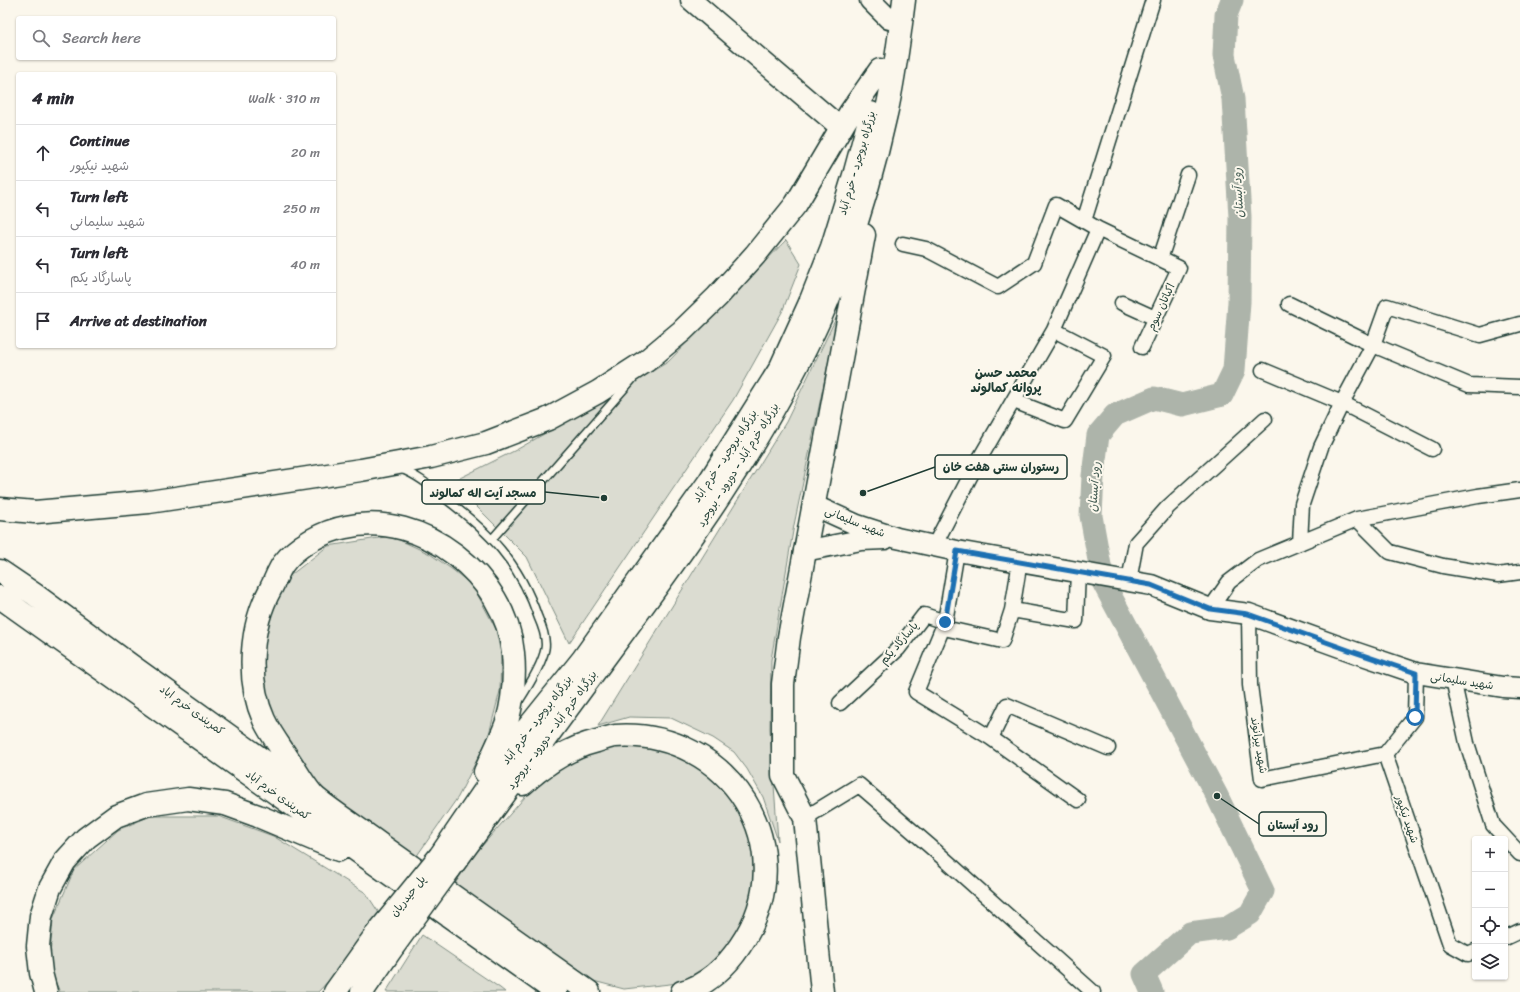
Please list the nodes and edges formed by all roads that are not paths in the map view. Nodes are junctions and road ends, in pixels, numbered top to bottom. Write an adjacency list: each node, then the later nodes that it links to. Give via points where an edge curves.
1 (691, 0): 8 (street)
2 (870, 0): 5 (street)
3 (904, 0): 7 (highway, بزرگراه خرم آباد - دورود - بروجرد)
4 (1153, 0): 10 (street)
5 (890, 9): 6 (highway, بزرگراه بروجرد - خرم آباد)
6 (880, 70): 8 (highway); 60 (highway, بزرگراه بروجرد - خرم آباد, via 873,106 832,247 780,369 709,482 583,659 526,730)
7 (886, 113): 30 (highway); 60 (highway, بزرگراه خرم آباد - دورود - بروجرد, via 868,183 844,259 822,313 763,429 657,587)
8 (841, 128): 21 (highway, via 796,204 755,255 717,297)
9 (1188, 175): 13 (street)
10 (1084, 221): 11 (street); 12 (street, via 1056,205 1034,263 998,286 926,249)
11 (1098, 229): 13 (street); 18 (street)
12 (903, 244)
13 (1160, 258): 16 (street, اکباتان سوم, via 1179,268)
14 (1122, 304): 16 (street)
15 (1289, 304): 19 (street)
16 (1155, 318): 20 (street, اکباتان سوم)
17 (1520, 324): 19 (street, via 1480,335 1387,306)
18 (1054, 330): 24 (street); 24 (street, via 1104,356 1065,421)
19 (1373, 345): 23 (street, via 1469,385); 25 (street)
20 (1142, 347)
21 (659, 350): 28 (highway, via 598,392 548,418 486,442); 34 (lane)
22 (1263, 370): 25 (street)
23 (1520, 387)
24 (1014, 401): 36 (street)
25 (1342, 403): 27 (street); 35 (street, via 1321,447 1302,504)
26 (1266, 418): 43 (street, via 1168,507 1136,544)
27 (1432, 449)
28 (388, 465): 31 (highway, via 149,502 36,512); 34 (lane, via 406,471 432,487)
29 (1520, 490): 32 (street)
30 (813, 505): 33 (street, شهید سلیمانی, via 857,525); 37 (highway)
31 (0, 509)
32 (1357, 519): 35 (street); 42 (street, via 1390,552 1443,566 1498,575)
33 (897, 538): 36 (street, شهید سلیمانی); 37 (street, شهید سلیمانی, via 861,540)
34 (492, 539): 53 (lane, via 521,577 544,631 546,648 533,679)
35 (1300, 543): 45 (street, via 1258,560 1229,582)
36 (934, 546): 38 (street, شهید سلیمانی)
37 (804, 551): 58 (highway, via 783,684 782,730 783,776)
38 (957, 551): 39 (street, شهید سلیمانی); 48 (street)
39 (1020, 561): 41 (street, شهید سلیمانی); 46 (street)
40 (0, 571): 61 (highway, کمربندی خرم اباد, via 129,664)
41 (1078, 571): 43 (street, شهید سلیمانی); 46 (street, via 1076,622)
42 (1520, 572)
43 (1128, 580): 45 (street, شهید سلیمانی, via 1151,585)
44 (0, 597): 61 (highway, کمربندی خرم آباد)
45 (1210, 609): 47 (street, شهید سلیمانی)
46 (1012, 610): 48 (street, via 1002,642)
47 (1248, 614): 49 (street, شهید سلیمانی); 56 (street, شهید بیرانوند, via 1250,685 1262,779)
48 (944, 625): 52 (street, پاسارگاد یکم, via 924,615 898,649); 54 (street, via 916,692)
49 (1416, 673): 50 (street, شهید سلیمانی); 56 (street, via 1415,717)
50 (1453, 679): 51 (street, شهید سلیمانی, via 1503,688); 59 (street, via 1467,743 1493,825)
51 (1520, 688)
52 (840, 703)
53 (507, 722): 60 (highway); 61 (highway, via 514,673 508,629 494,599 477,574 458,556 432,540 400,527 374,524 345,527 323,535 310,541 284,564 266,597 255,632 253,675 264,720 314,797)
54 (991, 738): 55 (street, via 1007,705); 57 (street)
55 (1108, 748)
56 (1385, 754): 64 (street, شهید نیکپور, via 1450,944 1468,954)
57 (1078, 800)
58 (805, 818): 77 (highway); 78 (street, via 859,785)
59 (1520, 854)
60 (450, 856): 65 (highway, پل حیدریان, bridge, via 375,936); 66 (highway, پل حیدریان, bridge); 76 (highway, via 542,767 562,754 614,736 636,736 666,741 690,750 717,768 732,782 749,806 759,828 766,877 761,905 750,933 732,958 710,978)
61 (381, 857): 67 (highway, کمربندی خرم آباد); 68 (highway, via 225,804 188,799 146,805 116,816 86,838 65,861 50,888 41,916 38,946); 75 (highway, کمربندی خرم آباد)
62 (1520, 931): 63 (street)
63 (1508, 937)
64 (1472, 952)
65 (359, 958): 69 (highway); 70 (highway)
66 (380, 967): 71 (highway); 72 (highway)
67 (523, 968): 73 (highway); 74 (highway, کمربندی خرم آباد)
68 (46, 992)
69 (331, 992)
70 (335, 992)
71 (362, 992)
72 (366, 992)
73 (536, 992)
74 (556, 992)
75 (589, 992)
76 (682, 992)
77 (822, 992)
78 (1093, 992)

